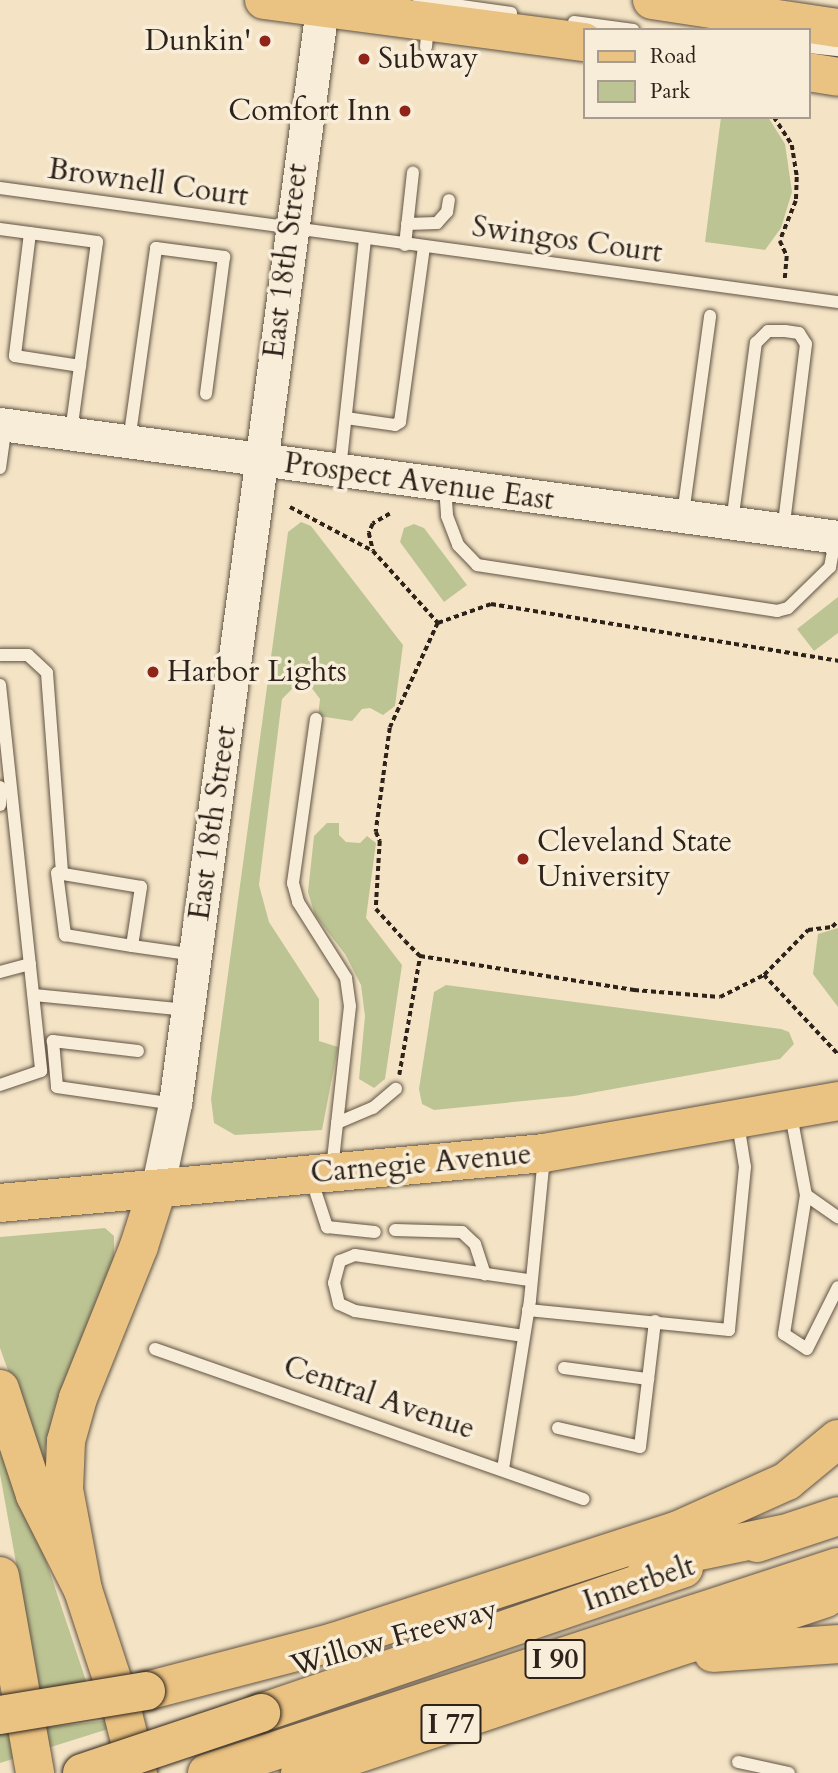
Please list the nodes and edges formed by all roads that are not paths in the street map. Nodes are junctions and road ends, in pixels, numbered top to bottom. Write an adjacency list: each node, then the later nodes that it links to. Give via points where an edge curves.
1 (264, 0): 3 (main road)
2 (652, 0): 6 (main road)
3 (323, 4): 5 (main road); 17 (main road, East 18th Street)
4 (521, 15): 5 (lane)
5 (425, 23): 7 (main road)
6 (838, 28)
7 (572, 31)
8 (810, 47): 9 (lane)
9 (838, 50)
10 (810, 72): 11 (main road)
11 (838, 77)
12 (413, 172): 15 (lane)
13 (0, 188): 17 (lane, Brownell Court)
14 (449, 201): 15 (lane, via 447,212 437,223)
15 (407, 223): 20 (lane)
16 (0, 229): 18 (lane)
17 (289, 230): 19 (lane, Swingos Court); 30 (main road, East 18th Street)
18 (30, 233): 24 (lane, via 15,356); 24 (lane, via 97,242)
19 (365, 240): 20 (lane, Swingos Court); 26 (lane)
20 (405, 245): 21 (lane, Swingos Court)
21 (424, 247): 22 (lane, Swingos Court); 26 (lane, via 400,422)
22 (838, 302)
23 (710, 316): 34 (lane)
24 (80, 366): 28 (lane)
25 (206, 394): 29 (lane, via 224,257 156,248)
26 (346, 418): 32 (lane)
27 (3, 425): 28 (main road, Prospect Avenue East); 31 (lane)
28 (71, 434): 29 (main road, Prospect Avenue East)
29 (129, 442): 30 (main road, Prospect Avenue East)
30 (261, 460): 32 (main road, Prospect Avenue East); 45 (main road, East 18th Street)
31 (0, 468)
32 (340, 473): 33 (main road, Prospect Avenue East)
33 (445, 486): 34 (main road, Prospect Avenue East); 37 (lane, via 447,516 457,545 477,565 777,611 788,608 830,567)
34 (682, 518): 35 (main road, Prospect Avenue East)
35 (732, 524): 36 (main road, Prospect Avenue East); 36 (lane, via 756,343 768,331 785,331 799,333 806,345)
36 (783, 530): 37 (main road, Prospect Avenue East)
37 (837, 537)
38 (0, 656): 43 (lane, via 28,655 47,673)
39 (0, 685): 46 (lane)
40 (316, 719): 59 (lane, via 293,883 298,902 346,978 350,1006)
41 (0, 787): 42 (lane)
42 (0, 805)
43 (62, 874): 44 (lane, via 57,873 65,935); 44 (lane, via 141,887)
44 (132, 946): 45 (lane)
45 (195, 955): 49 (main road, East 18th Street)
46 (30, 964): 47 (lane); 48 (lane)
47 (0, 972)
48 (34, 995): 49 (lane); 50 (lane)
49 (188, 1010): 56 (main road, East 18th Street)
50 (38, 1039): 51 (lane); 53 (lane, via 41,1071)
51 (53, 1041): 52 (lane); 56 (lane, via 57,1087)
52 (138, 1051)
53 (0, 1085)
54 (396, 1089): 59 (lane, via 373,1108)
55 (838, 1101): 57 (main road, Carnegie Avenue)
56 (175, 1104): 62 (main road, East 18th Street)
57 (790, 1111): 58 (main road, Carnegie Avenue); 63 (lane)
58 (737, 1120): 60 (main road, Carnegie Avenue); 72 (lane, via 745,1167 729,1330)
59 (337, 1123): 61 (lane)
60 (544, 1153): 61 (main road, Carnegie Avenue); 69 (lane)
61 (321, 1174): 62 (main road, Carnegie Avenue); 67 (lane, via 321,1218 327,1227)
62 (157, 1190): 64 (main road, Carnegie Avenue); 85 (main road, East 18th Street, via 66,1441 64,1489)
63 (806, 1195): 65 (lane); 70 (lane, via 784,1334 807,1349)
64 (0, 1203)
65 (838, 1217)
66 (395, 1230): 68 (lane, via 462,1232 475,1244)
67 (375, 1232)
68 (485, 1274): 69 (lane); 73 (lane, via 355,1255 340,1261 335,1298 355,1311)
69 (529, 1280): 71 (lane)
70 (838, 1287)
71 (528, 1310): 72 (lane); 73 (lane)
72 (655, 1321): 76 (lane)
73 (524, 1336): 80 (lane)
74 (155, 1349): 80 (lane, Central Avenue)
75 (564, 1368): 76 (lane)
76 (648, 1379): 78 (lane, via 640,1447)
77 (0, 1389): 85 (main road, via 35,1495)
78 (558, 1428)
79 (838, 1438): 89 (main road, via 787,1481 705,1520 358,1635)
80 (503, 1469): 81 (lane, Central Avenue)
81 (584, 1499)
82 (838, 1516): 89 (main road, Innerbelt / I 90)
83 (838, 1567): 92 (main road, Innerbelt / I 90)
84 (0, 1576): 95 (main road)
85 (83, 1590): 90 (main road)
86 (838, 1594): 88 (main road, I 77)
87 (838, 1644): 88 (main road, via 732,1650)
88 (601, 1675): 92 (main road, I 77)
89 (251, 1686): 90 (main road); 96 (main road, Innerbelt, bridge)
90 (134, 1698): 91 (main road, bridge); 97 (main road); 98 (main road)
91 (0, 1715)
92 (286, 1762): 99 (main road, Innerbelt / I 90)
93 (738, 1762): 94 (lane)
94 (783, 1772)
95 (35, 1773)
96 (82, 1773)
97 (138, 1773)
98 (149, 1773)
99 (207, 1773)

